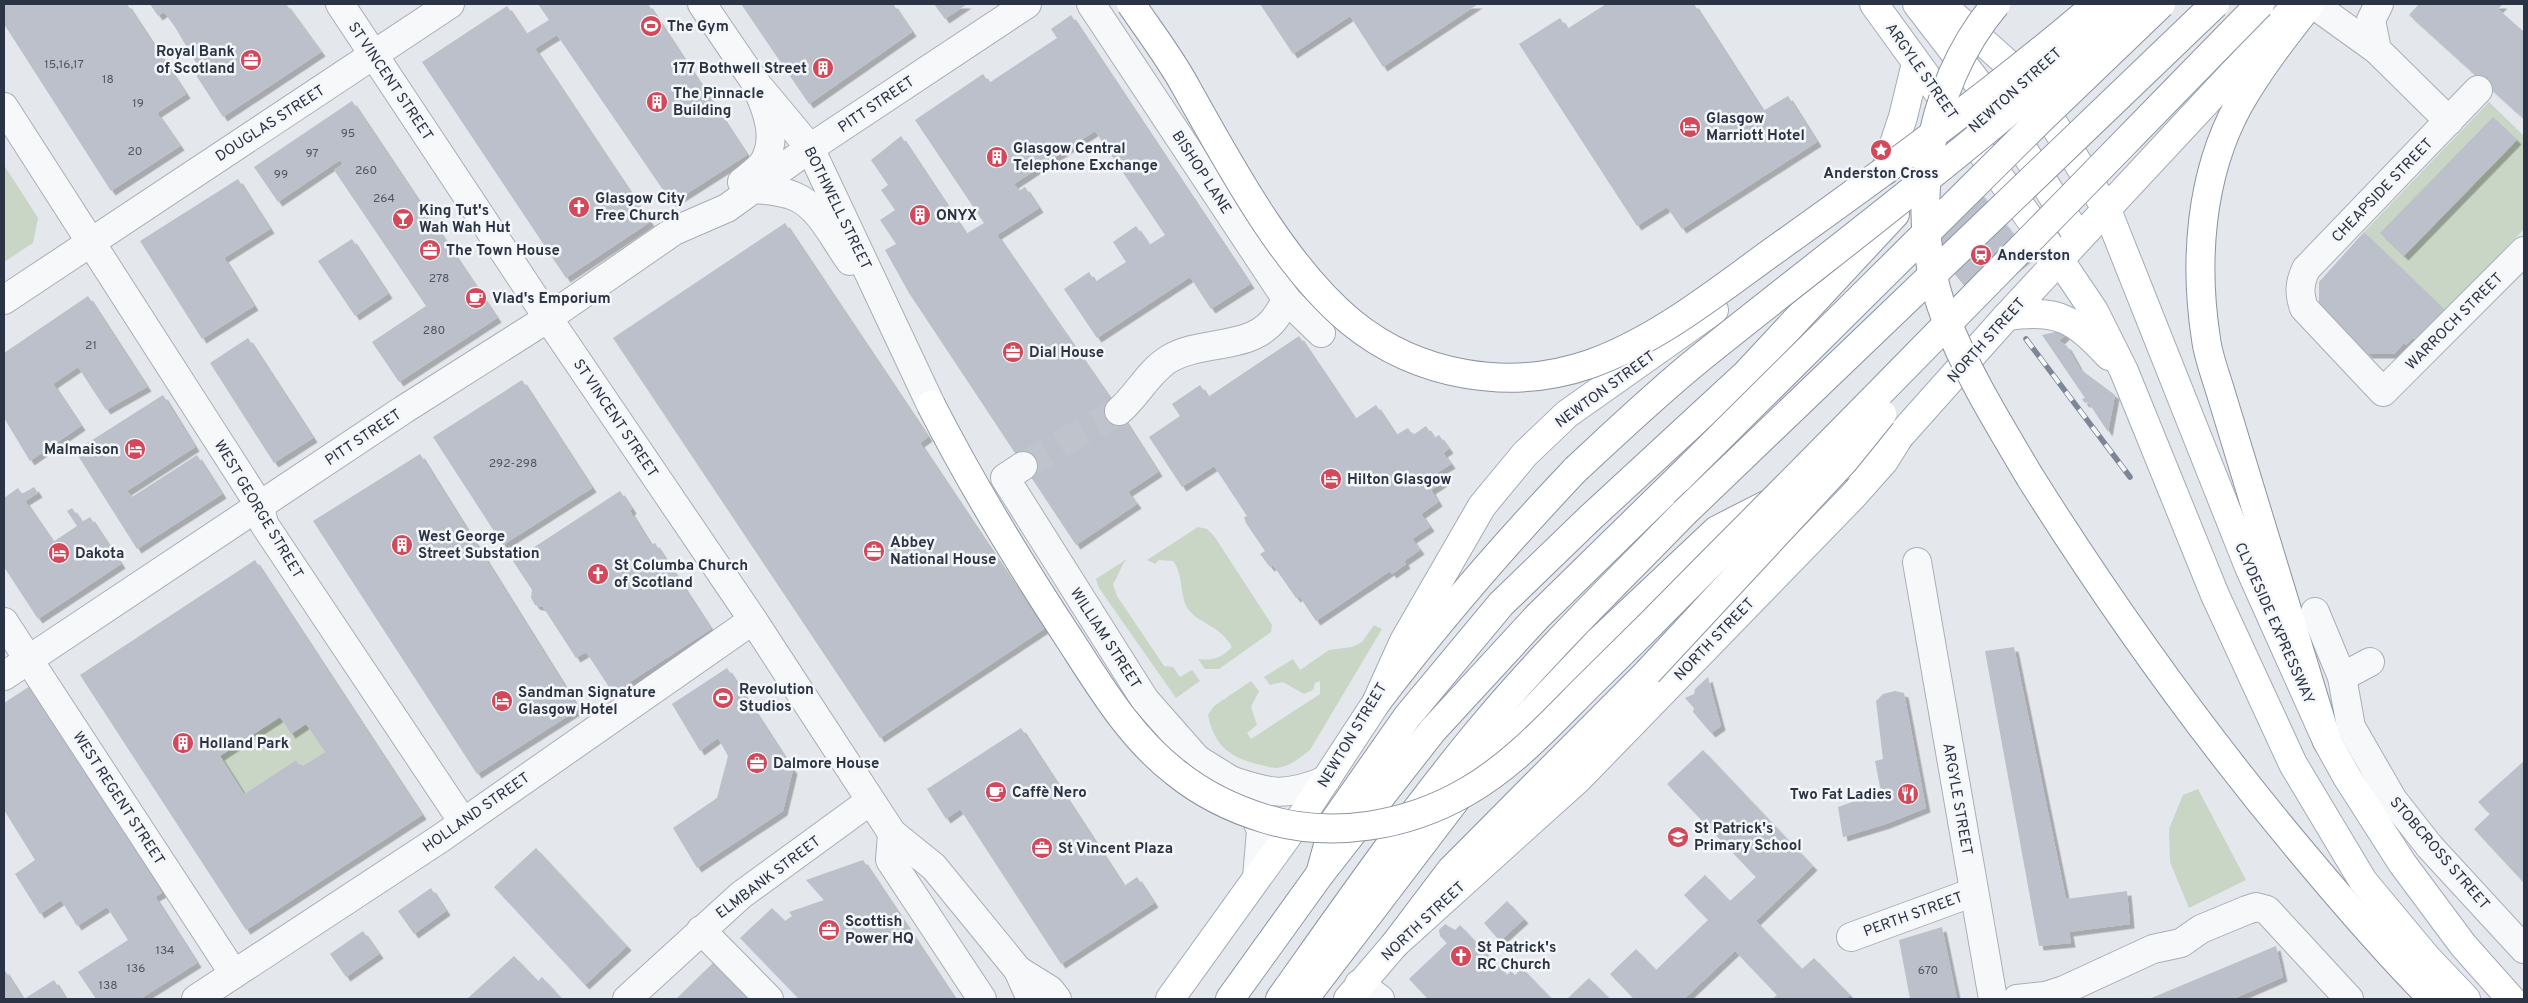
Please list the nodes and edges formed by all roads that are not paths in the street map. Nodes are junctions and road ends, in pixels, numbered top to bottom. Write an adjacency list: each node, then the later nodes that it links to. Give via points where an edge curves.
1 (340, 4): 22 (street, ST VINCENT STREET)
2 (450, 4): 22 (street, DOUGLAS STREET)
3 (702, 4): 25 (street, BOTHWELL STREET)
4 (1027, 4): 31 (street, PITT STREET)
5 (1091, 4): 41 (street, BISHOP LANE)
6 (1131, 4): 11 (main road, bridge, via 1173,64 1221,151 1268,222 1326,298 1351,322 1397,352 1444,370 1499,378 1551,374 1590,364 1685,314 1881,172)
7 (1874, 4): 23 (main road, ARGYLE STREET)
8 (1917, 4): 28 (main road)
9 (1941, 4): 24 (main road)
10 (1996, 4): 79 (main road, bridge, via 1965,50 1954,74 1929,155 1926,204 1931,264 1953,336 2030,477 2128,626 2232,767 2280,826 2352,912)
11 (2097, 4)
12 (2107, 4): 24 (main road, NEWTON STREET)
13 (2130, 4): 62 (main road, bridge, via 2063,66 1832,255 1698,359 1576,469 1460,596)
14 (2161, 4): 70 (main road, bridge, via 1538,616 1433,730)
15 (2215, 4): 89 (main road, bridge, via 1684,513 1552,649 1477,732)
16 (2238, 4): 63 (main road, bridge)
17 (2260, 4): 42 (main road, bridge)
18 (2298, 4): 35 (main road, NORTH STREET)
19 (2312, 4): 21 (street); 64 (main road, via 2265,62 2237,108 2204,206 2200,266 2206,341)
20 (2379, 4): 21 (street, via 2371,20)
21 (2376, 50): 29 (street)
22 (373, 54): 37 (street, DOUGLAS STREET); 44 (street, ST VINCENT STREET)
23 (1916, 63): 30 (main road, ARGYLE STREET); 32 (main road)
24 (2027, 81): 28 (main road, NEWTON STREET); 35 (main road)
25 (755, 82): 31 (street, BOTHWELL STREET); 34 (street, via 767,113 771,141 765,161 735,189)
26 (2478, 90): 29 (street, CHEAPSIDE STREET)
27 (4, 107): 37 (street, WEST GEORGE STREET)
28 (1997, 108): 30 (main road, NEWTON STREET); 36 (main road)
29 (2449, 121): 48 (street, CHEAPSIDE STREET, via 2306,269 2300,282 2304,308)
30 (1966, 135): 32 (main road, NEWTON STREET); 39 (main road, ARGYLE STREET); 70 (main road, via 1746,374 1501,604 1407,717 1335,820)
31 (810, 148): 33 (street, PITT STREET); 45 (street, BOTHWELL STREET)
32 (1885, 171): 62 (main road, NEWTON STREET, via 1718,307 1567,414 1525,454 1465,532 1404,641)
33 (754, 189): 34 (street, PITT STREET); 45 (street, BOTHWELL STREET, via 786,194 806,203)
34 (727, 208): 44 (street, PITT STREET, via 674,231)
35 (2107, 210): 36 (main road, NORTH STREET); 64 (main road, CLYDESIDE EXPRESSWAY, via 2249,567)
36 (2079, 238): 39 (main road, NORTH STREET)
37 (91, 243): 40 (street, DOUGLAS STREET); 53 (street, WEST GEORGE STREET)
38 (2524, 251): 48 (street, WARROCH STREET)
39 (2059, 260): 43 (main road, NORTH STREET); 47 (main road, via 2094,311)
40 (4, 300)
41 (1287, 300): 46 (street, BISHOP LANE); 50 (street, via 1271,322 1255,334 1241,340 1193,349 1169,359)
42 (1960, 311): 63 (main road, bridge); 75 (main road, bridge, via 1844,461 1648,672 1451,870)
43 (2007, 316): 47 (main road, via 2036,312 2070,322 2091,337); 51 (main road, NORTH STREET)
44 (548, 318): 53 (street, PITT STREET); 56 (street, ST VINCENT STREET)
45 (892, 322): 49 (street, BOTHWELL STREET)
46 (1321, 333)
47 (2124, 371): 94 (main road, via 2214,594 2293,764 2364,881 2427,958)
48 (2383, 392)
49 (932, 405): 63 (main road, bridge, via 998,527 1112,705 1143,743 1172,770 1214,798 1266,819 1304,827 1342,828 1395,821 1439,806 1468,791 1507,764)
50 (1119, 411)
51 (1898, 437): 75 (main road, NORTH STREET, via 1884,461 1853,496 1579,778); 90 (main road, via 1717,530 1599,641 1480,768)
52 (1014, 472): 65 (street, WILLIAM STREET, via 1145,700 1197,759)
53 (260, 506): 58 (street, PITT STREET); 68 (street, WEST GEORGE STREET, via 264,524)
54 (1917, 562): 72 (street, ARGYLE STREET, via 1934,597)
55 (2315, 612): 61 (street, STOBCROSS STREET)
56 (753, 620): 67 (street, ST VINCENT STREET); 68 (street, HOLLAND STREET)
57 (4, 622): 58 (street, WEST REGENT STREET)
58 (29, 660): 60 (street, PITT STREET); 78 (street, WEST REGENT STREET)
59 (2370, 662): 61 (street)
60 (4, 676)
61 (2342, 677): 76 (street, STOBCROSS STREET, via 2351,727 2393,800 2430,847)
62 (1376, 703): 66 (main road, NEWTON STREET)
63 (1543, 731)
64 (2327, 741): 95 (main road, CLYDESIDE EXPRESSWAY, via 2402,863 2463,945)
65 (1229, 779): 66 (street, WILLIAM STREET, via 1282,793); 71 (street, WILLIAM STREET, via 1249,799 1261,830)
66 (1326, 780): 71 (main road, NEWTON STREET)
67 (870, 801): 69 (street, ST VINCENT STREET); 73 (street, ELMBANK STREET, via 741,895)
68 (462, 822): 78 (street, HOLLAND STREET)
69 (892, 833): 77 (street, ST VINCENT STREET, via 934,868); 84 (street, via 890,860)
70 (1320, 874): 88 (main road)
71 (1257, 877): 87 (main road, NEWTON STREET)
72 (1974, 892): 74 (street, PERTH STREET); 91 (street, ARGYLE STREET)
73 (701, 930): 82 (street, ELMBANK STREET); 83 (street)
74 (1851, 937)
75 (1395, 944): 80 (main road, NORTH STREET)
76 (2524, 948)
77 (1018, 970): 85 (street, ST VINCENT STREET); 86 (street, ST VINCENT STREET, via 1050,990)
78 (234, 974): 81 (street, HOLLAND STREET)
79 (2427, 993)
80 (1363, 994)
81 (196, 999)
82 (627, 999)
83 (769, 999)
84 (982, 999)
85 (1031, 999)
86 (1058, 999)
87 (1170, 999)
88 (1230, 999)
89 (1280, 999)
90 (1304, 999)
91 (1993, 999)
92 (2017, 999): 93 (street, via 2064,990 2153,949 2181,943 2201,929 2256,907 2267,910)
93 (2349, 999)
94 (2466, 999)
95 (2511, 999)

